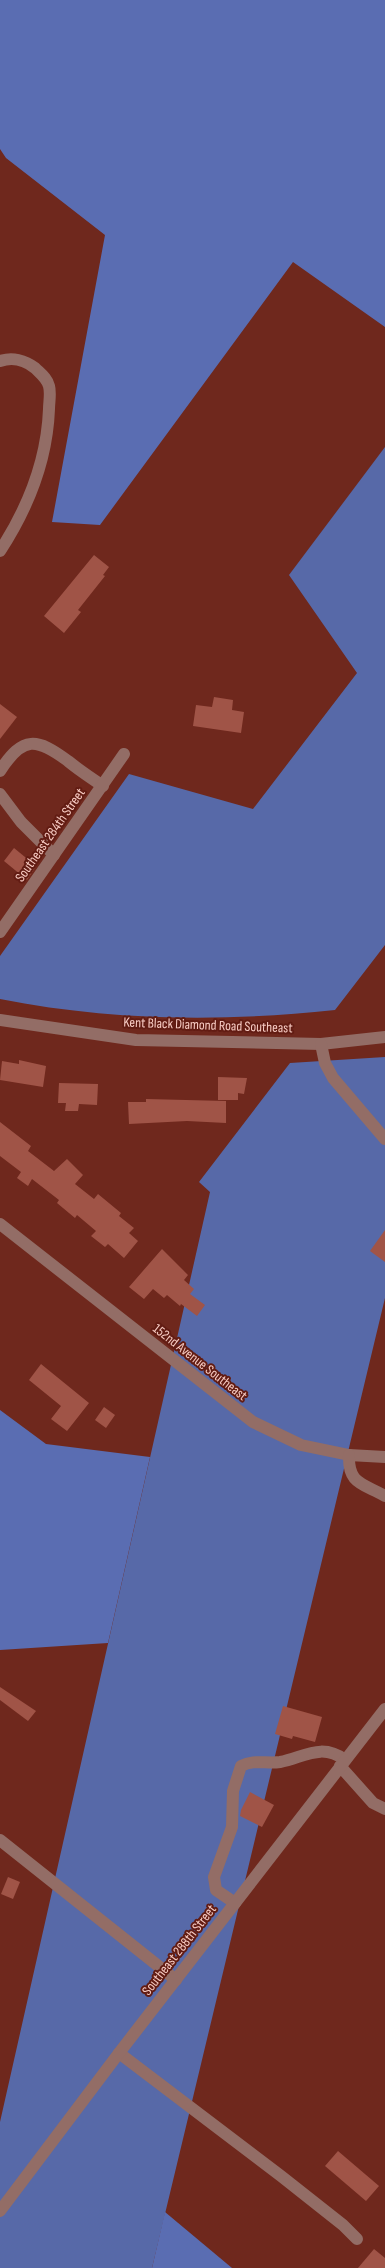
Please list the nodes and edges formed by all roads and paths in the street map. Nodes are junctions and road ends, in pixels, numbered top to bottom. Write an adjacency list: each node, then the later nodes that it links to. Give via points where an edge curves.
1 (0, 361): 2 (street, via 10,358 29,363 45,377 49,387 48,428 34,487 18,524)
2 (0, 551)
3 (124, 754): 5 (street, Southeast 284th Street)
4 (0, 771): 5 (street, via 22,746 35,743 49,747)
5 (103, 786): 7 (street, Southeast 284th Street)
6 (0, 794): 7 (street, via 21,822)
7 (54, 855): 8 (street, Southeast 284th Street)
8 (0, 932)
9 (0, 1020): 11 (street, Kent Black Diamond Road Southeast, via 136,1040)
10 (385, 1037): 11 (street, Kent Black Diamond Road Southeast)
11 (321, 1044): 12 (street, via 325,1063 333,1078)
12 (385, 1140)
13 (0, 1224): 14 (street, 152nd Avenue Southeast, via 252,1422 301,1445)
14 (349, 1454): 15 (street, 152nd Avenue Southeast); 16 (street, via 353,1479)
15 (385, 1457)
16 (385, 1496)
17 (385, 1709): 18 (street, Southeast 288th Street)
18 (342, 1763): 19 (street, via 373,1803); 21 (street, Southeast 288th Street); 21 (street, via 339,1756 314,1751 279,1762 250,1761 241,1766 233,1791 232,1827 214,1878 216,1890)
19 (385, 1809)
20 (0, 1840): 22 (street)
21 (235, 1903): 22 (street, Southeast 288th Street)
22 (176, 1980): 23 (street, Southeast 288th Street)
23 (119, 2053): 24 (street, Southeast 288th Street); 25 (street, via 281,2176)
24 (0, 2211)
25 (357, 2239)

